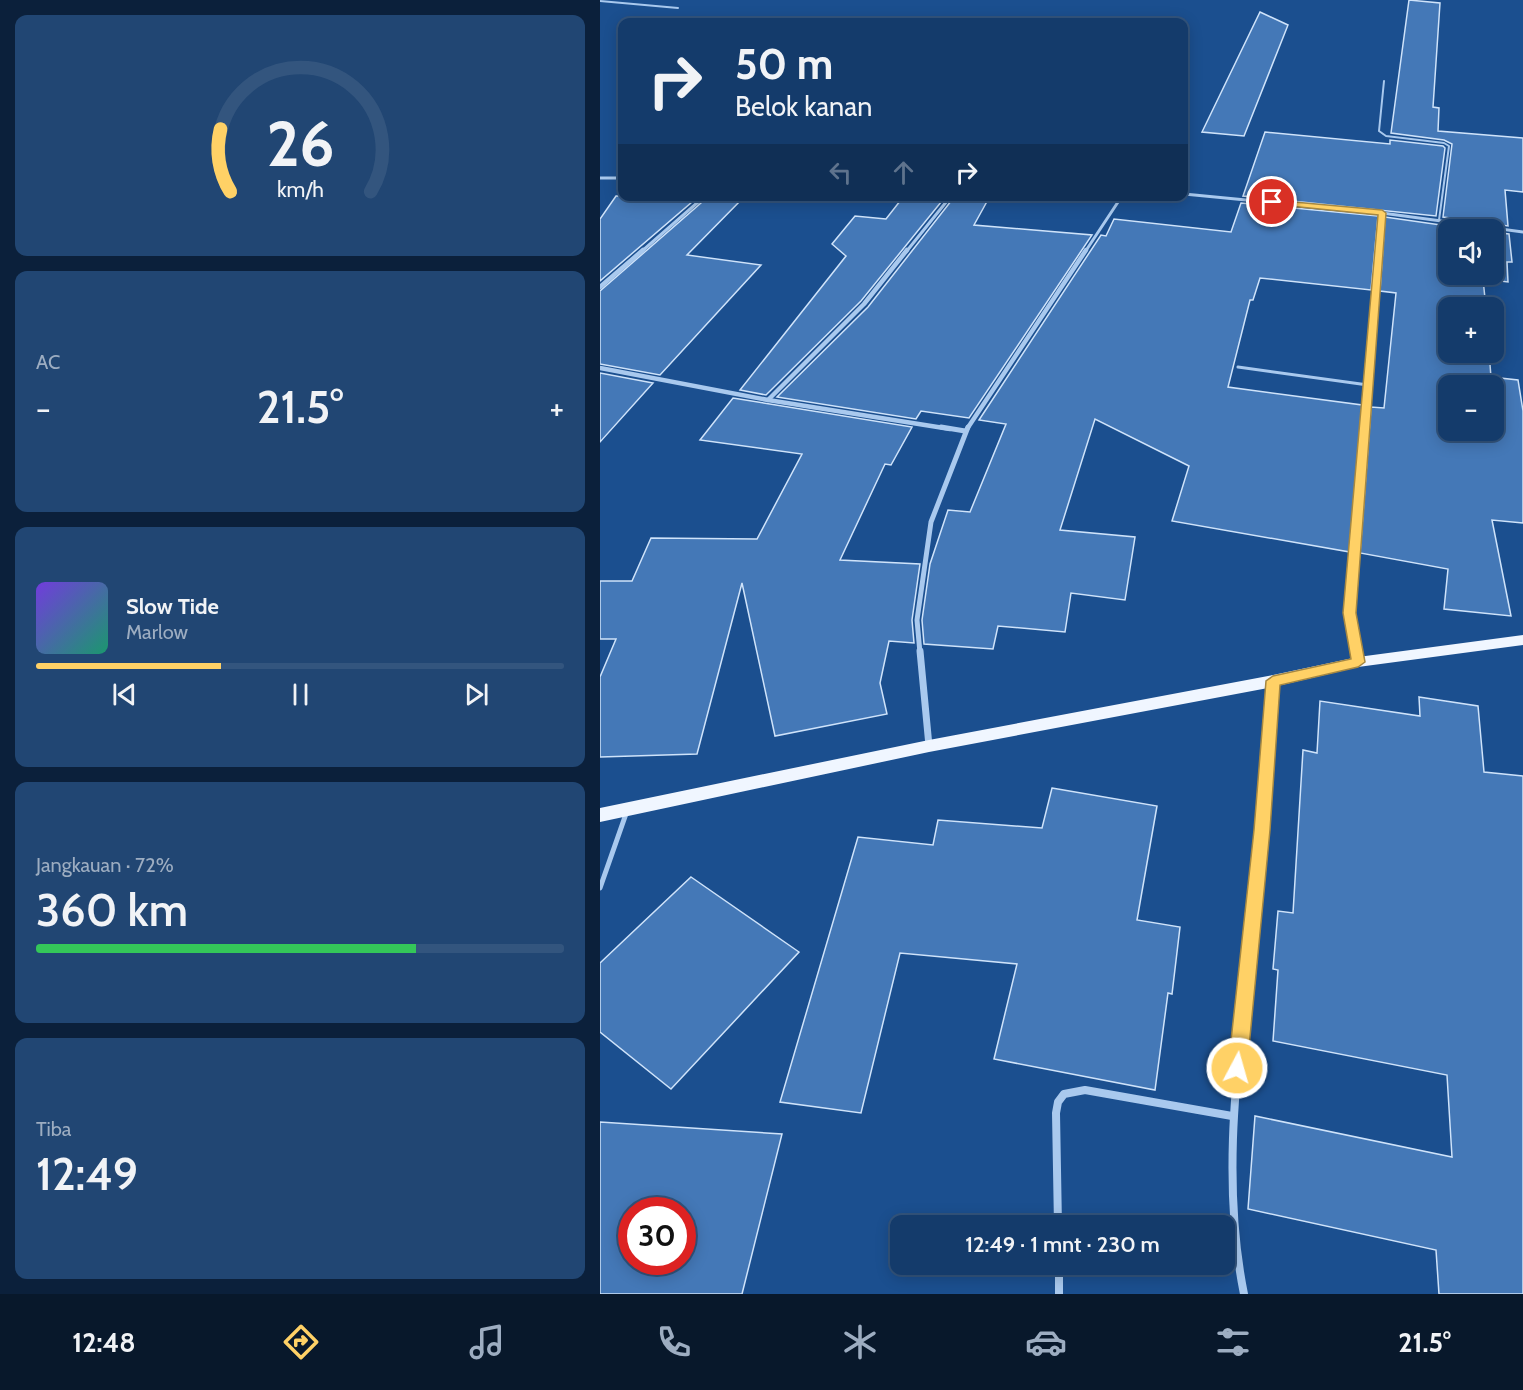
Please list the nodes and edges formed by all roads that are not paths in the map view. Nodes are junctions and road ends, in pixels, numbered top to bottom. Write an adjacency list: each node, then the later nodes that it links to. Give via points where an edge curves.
1 (600, 1): 2 (lane)
2 (678, 8)
3 (1384, 81): 11 (lane, via 1379,131 1386,136 1444,142 1449,147)
4 (600, 178): 5 (street)
5 (618, 178)
6 (1188, 194): 10 (street)
7 (699, 201): 15 (street)
8 (947, 201): 19 (street, via 864,304)
9 (1119, 201): 20 (street)
10 (1382, 213): 12 (street); 18 (street)
11 (1439, 219)
12 (1438, 220)
13 (1504, 229): 14 (street)
14 (1523, 232)
15 (600, 287)
16 (1238, 367): 18 (lane)
17 (600, 368): 19 (street)
18 (1368, 385): 22 (street, via 1350,613)
19 (768, 400): 20 (street)
20 (965, 431): 24 (street, via 931,522 917,620)
21 (1523, 640): 22 (main road)
22 (1358, 662): 23 (main road)
23 (1273, 681): 24 (main road); 28 (street, via 1262,830)
24 (929, 746): 25 (main road)
25 (628, 809): 26 (main road); 27 (lane)
26 (600, 815)
27 (600, 888)
28 (1232, 1116): 29 (street, via 1085,1090 1064,1094 1056,1113); 32 (street, via 1236,1255)
29 (1058, 1215)
30 (1059, 1275): 31 (street)
31 (1059, 1294)
32 (1244, 1294)

